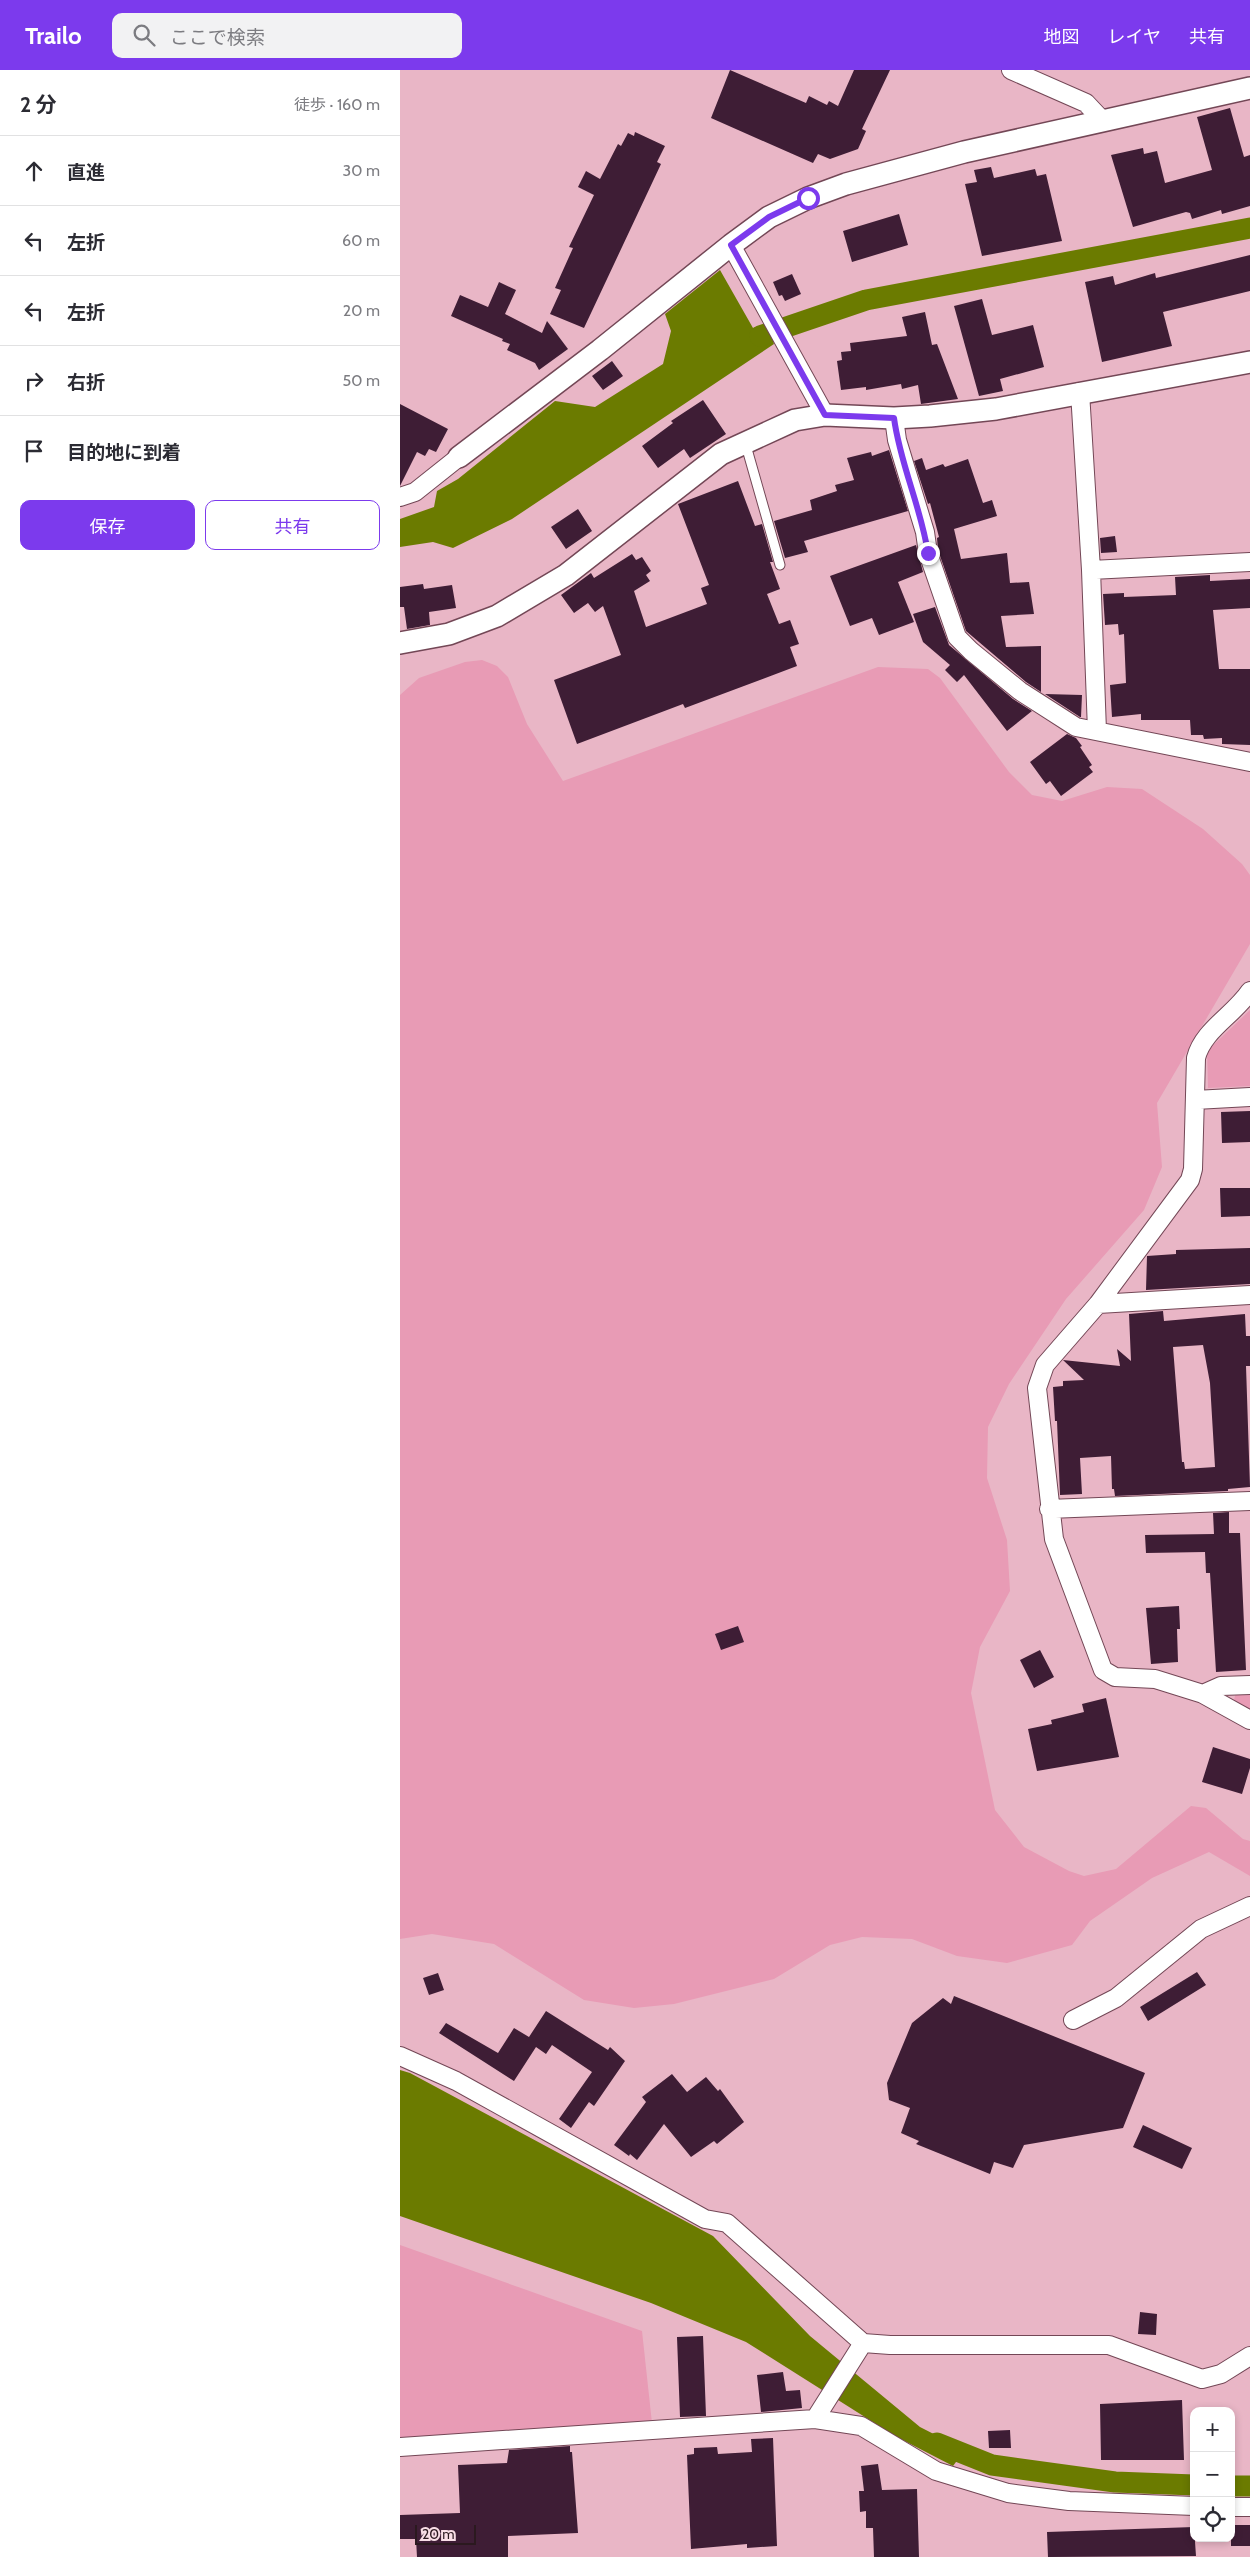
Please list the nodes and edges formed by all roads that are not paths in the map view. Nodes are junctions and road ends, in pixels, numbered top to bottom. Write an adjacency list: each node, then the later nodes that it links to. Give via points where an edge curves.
1 (1011, 70): 3 (street, via 1086,103)
2 (1250, 88): 3 (street)
3 (1102, 120): 4 (street, via 846,184 769,217)
4 (731, 245): 7 (street); 10 (street)
5 (1250, 362): 6 (street)
6 (1080, 392): 8 (street, via 996,409); 14 (street)
7 (825, 415): 8 (street); 9 (street, via 795,420)
8 (894, 418): 16 (street, via 928,553 957,637 1020,692 1076,726)
9 (745, 442): 13 (lane); 15 (street, via 721,454 566,575 497,616 448,634)
10 (459, 457): 11 (street, via 415,492)
11 (400, 497)
12 (1250, 562): 14 (street)
13 (780, 565)
14 (1091, 570): 16 (street)
15 (400, 643)
16 (1097, 731): 17 (street)
17 (1250, 762)
18 (1250, 991): 20 (street, via 1242,1003 1199,1044)
19 (1250, 1097): 20 (street)
20 (1195, 1100): 22 (street, via 1190,1180)
21 (1250, 1295): 22 (street)
22 (1098, 1304): 24 (street, via 1045,1365 1037,1388)
23 (1250, 1501): 24 (street)
24 (1049, 1509): 26 (street, via 1054,1539 1104,1670 1115,1677 1155,1679)
25 (1250, 1685): 26 (street, via 1221,1686)
26 (1203, 1694): 27 (street)
27 (1250, 1720)
28 (1250, 1906): 29 (street, via 1201,1929 1116,1998)
29 (1073, 2020)
30 (400, 2056): 31 (street, via 456,2081 705,2219 727,2223)
31 (863, 2342): 32 (street, via 890,2345 1109,2345 1202,2379 1221,2374); 33 (street)
32 (1250, 2356)
33 (815, 2419): 34 (street); 35 (street, via 861,2426 936,2471 1008,2493 1129,2506)
34 (400, 2447)
35 (1190, 2506)
36 (1235, 2507): 37 (street)
37 (1250, 2507)

